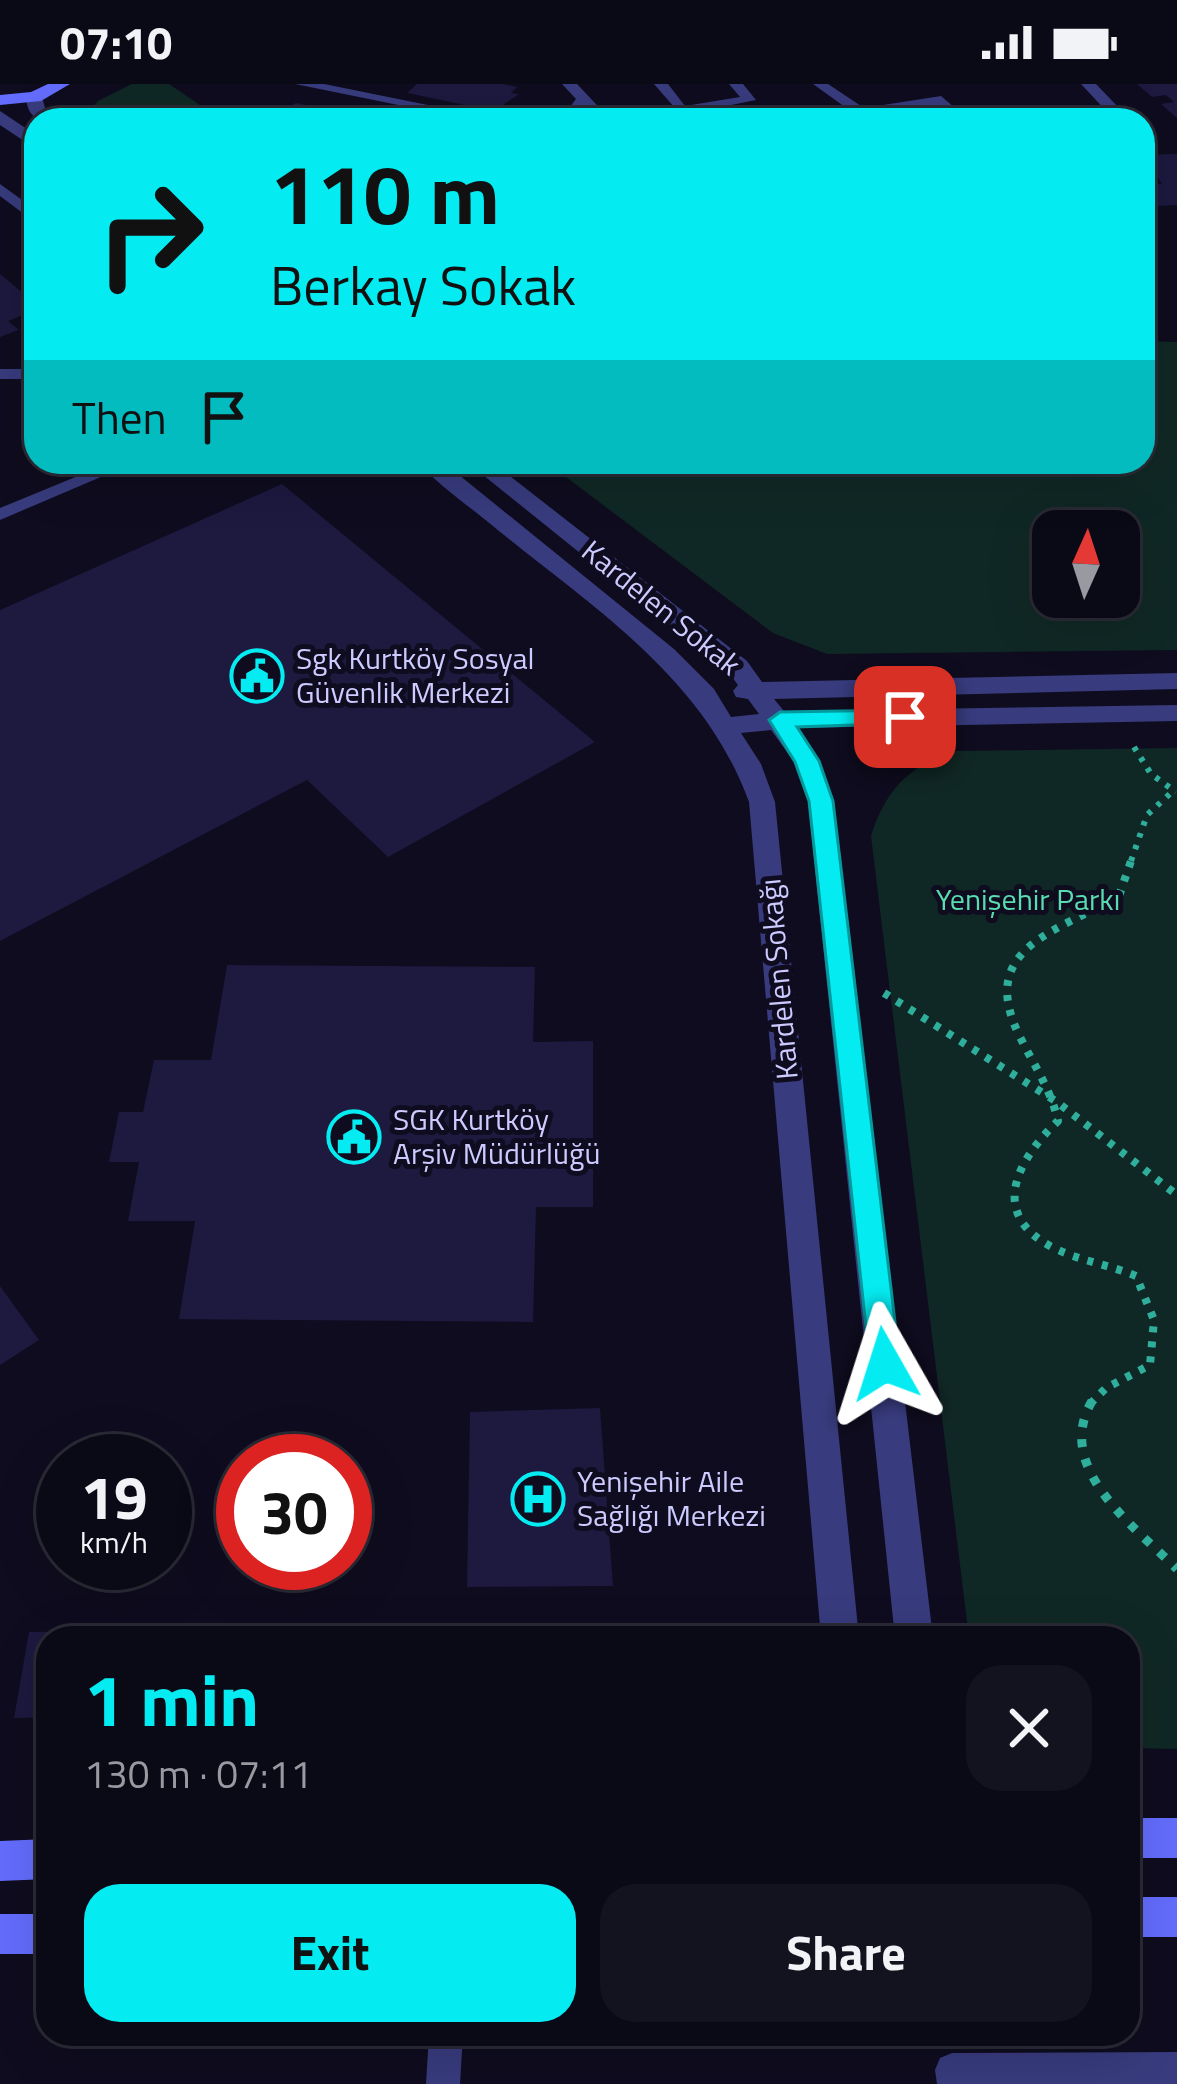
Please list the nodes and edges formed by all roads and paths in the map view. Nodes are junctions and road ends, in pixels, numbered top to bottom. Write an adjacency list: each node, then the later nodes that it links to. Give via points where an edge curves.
1 (302, 84): 9 (lane)
2 (569, 84): 8 (lane)
3 (736, 84): 12 (lane, via 749,100)
4 (820, 84): 13 (lane)
5 (1088, 84): 16 (lane)
6 (54, 89): 7 (main road)
7 (0, 100)
8 (583, 100): 10 (lane); 11 (lane)
9 (430, 108)
10 (577, 108)
11 (591, 108)
12 (699, 108)
13 (848, 108)
14 (904, 108): 15 (lane, via 941,100)
15 (949, 108)
16 (1111, 108)
17 (0, 116): 18 (street)
18 (24, 135)
19 (0, 188): 20 (lane)
20 (24, 208)
21 (98, 474): 24 (lane)
22 (444, 474): 27 (street, Kardelen Sokağı)
23 (493, 474): 26 (street, Kardelen Sokak, via 709,642)
24 (0, 515)
25 (1177, 681): 26 (street)
26 (757, 689): 27 (street); 30 (street, Kardelen Sokak)
27 (705, 695): 31 (street, Kardelen Sokağı)
28 (1117, 713): 29 (street); 30 (street); 32 (path, via 1138,756)
29 (1177, 713)
30 (780, 720): 31 (street); 33 (street, Kardelen Sokak, via 821,801)
31 (726, 726): 37 (street, Kardelen Sokağı, via 762,802)
32 (1175, 792): 34 (path, via 1148,814 1119,896 1048,934 1011,965 1005,982 1014,1027)
33 (842, 967): 34 (path); 38 (street, Kardelen Sokak)
34 (1057, 1102): 35 (path); 36 (path, via 1058,1121 1013,1175 1011,1197 1040,1239 1136,1276 1147,1294 1157,1344 1150,1366 1092,1400 1080,1420 1082,1452 1094,1483)
35 (1177, 1195)
36 (1177, 1569)
37 (839, 1626)
38 (913, 1626)
39 (1140, 1838): 40 (main road)
40 (1177, 1838)
41 (36, 1860): 42 (main road)
42 (0, 1861)
43 (1177, 1916): 44 (main road)
44 (1140, 1917)
45 (0, 1934): 46 (main road)
46 (36, 1934)
47 (445, 2046): 49 (lane)
48 (1177, 2068): 50 (lane, via 952,2069)
49 (443, 2084)
50 (954, 2084)

